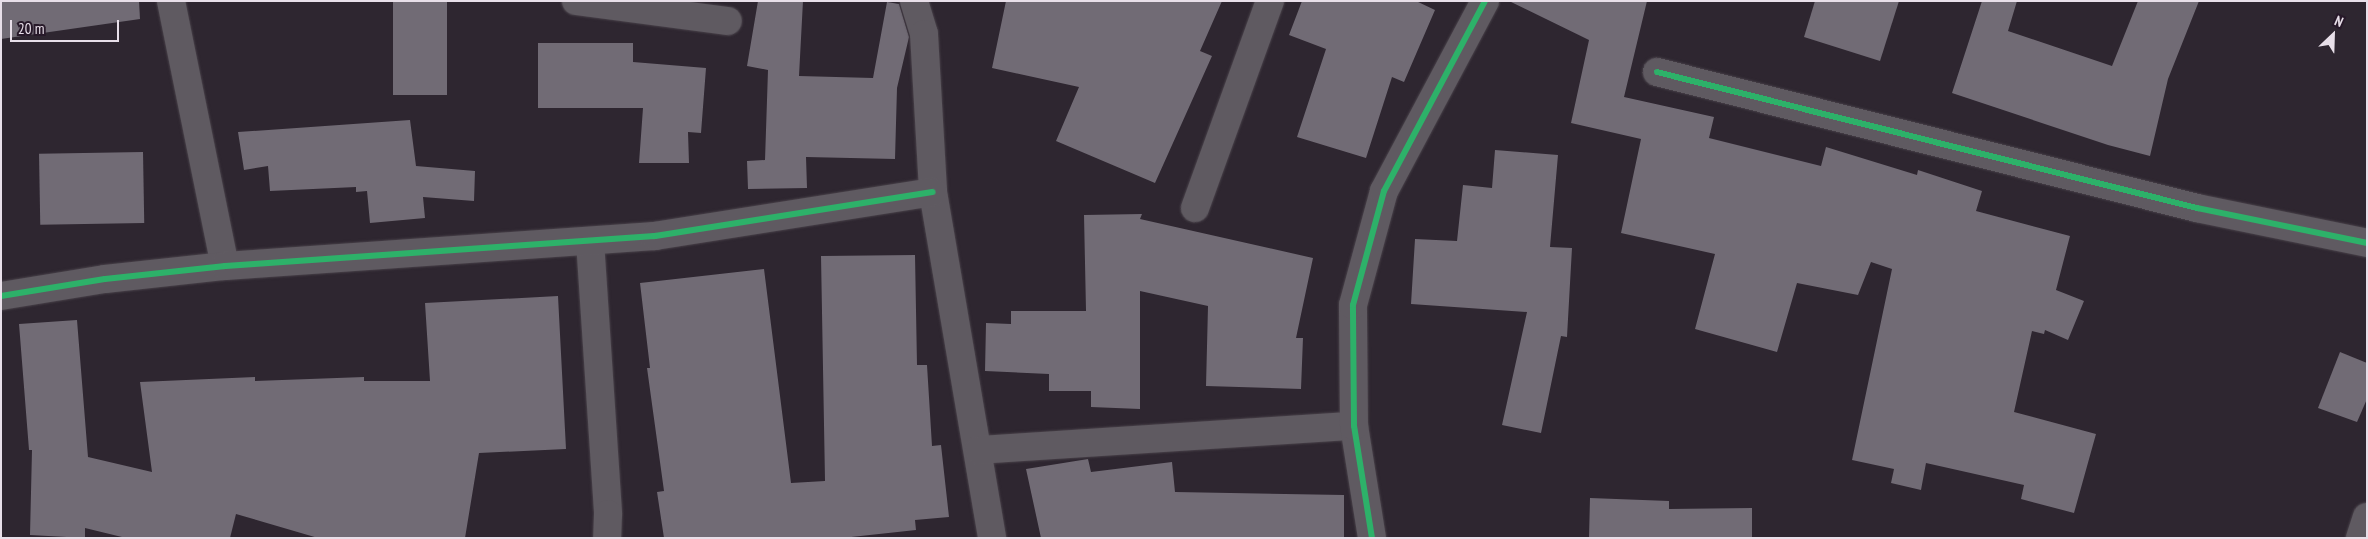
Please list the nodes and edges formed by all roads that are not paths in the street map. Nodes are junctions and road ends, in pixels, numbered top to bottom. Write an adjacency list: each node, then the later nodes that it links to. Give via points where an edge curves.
1 (171, 1): 12 (street)
2 (576, 1): 6 (street)
3 (914, 1): 8 (street, via 924,34)
4 (1270, 1): 9 (street)
5 (1482, 2): 14 (street, via 1384,191 1353,305)
6 (728, 21)
7 (1657, 72): 11 (street, via 2197,208)
8 (933, 192): 10 (street, via 655,236); 15 (street)
9 (1195, 208)
10 (590, 241): 12 (street); 17 (street)
11 (2367, 243)
12 (225, 266): 13 (street, via 104,279)
13 (1, 296)
14 (1354, 426): 15 (street); 19 (street)
15 (979, 450): 18 (street)
16 (2367, 517): 20 (street)
17 (607, 538)
18 (992, 538)
19 (1372, 538)
20 (2360, 538)

